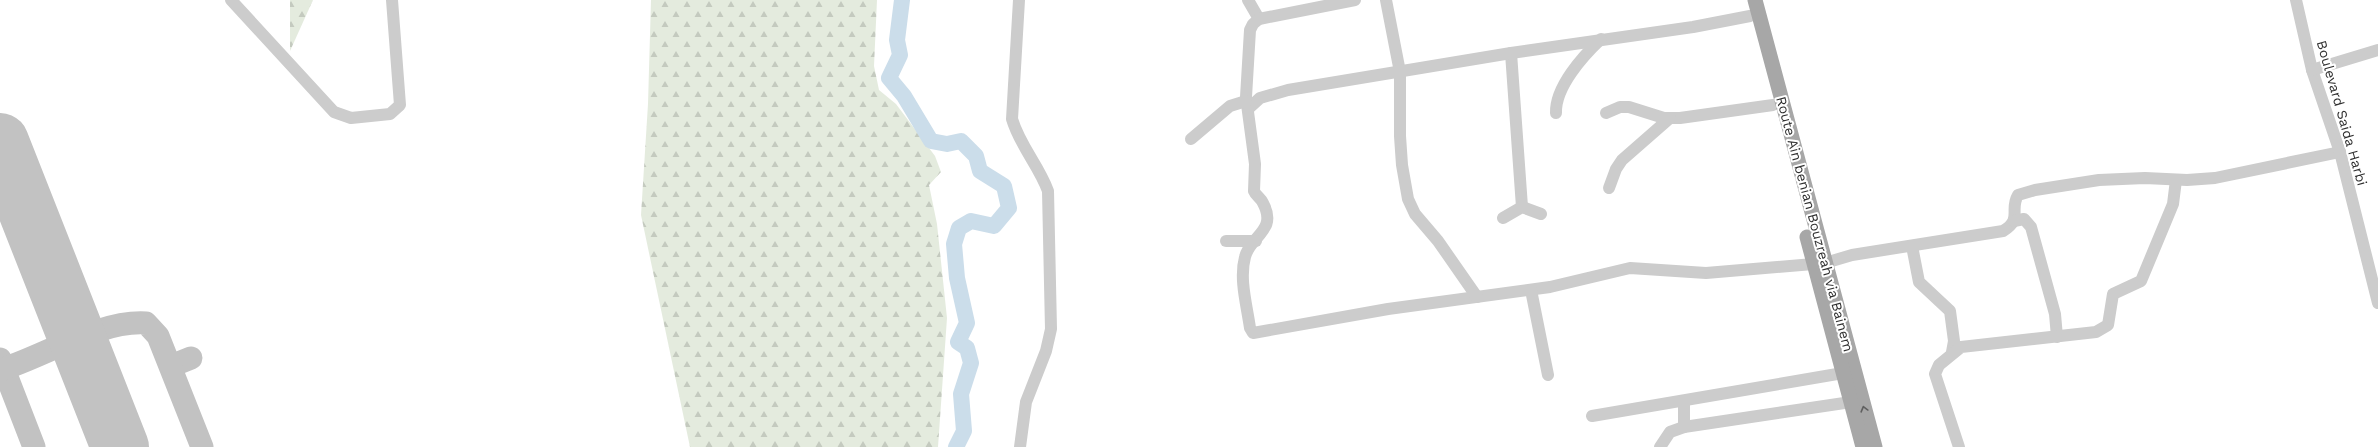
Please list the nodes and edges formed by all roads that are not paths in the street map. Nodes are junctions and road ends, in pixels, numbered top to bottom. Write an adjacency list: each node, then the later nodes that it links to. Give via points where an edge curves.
1 (231, 0): 2 (street, via 334,112 351,118 390,114 400,105)
2 (392, 0)
3 (1019, 0): 45 (street, via 1012,119 1015,131 1044,179 1048,191 1052,319 1046,351 1026,402)
4 (1248, 0): 11 (street)
5 (1355, 0): 11 (street)
6 (1386, 0): 16 (street)
7 (1746, 0): 10 (main road, Route Ain benian Bouzreah via Bainem)
8 (1755, 0): 33 (main road, Route Ain benian Bouzreah via Bainem)
9 (2296, 0): 15 (street, Boulevard Saida Harbi)
10 (1750, 16): 12 (street, via 1701,26); 18 (main road, Route Ain benian Bouzreah via Bainem)
11 (1259, 19): 17 (street, via 1250,30)
12 (1601, 39): 14 (street); 20 (street, via 1585,54 1560,92 1556,101)
13 (2378, 50): 15 (street)
14 (1511, 53): 16 (street); 26 (street)
15 (2312, 70): 23 (street, Boulevard Saida Harbi)
16 (1400, 72): 17 (street, via 1267,95); 35 (street, via 1400,136 1408,199 1415,214 1438,240)
17 (1247, 105): 22 (street, via 1230,106); 31 (street, via 1255,164 1254,191 1263,202 1266,220 1265,230)
18 (1773, 105): 21 (street); 33 (main road, Route Ain benian Bouzreah via Bainem)
19 (1606, 112): 21 (street, via 1629,107)
20 (1556, 113)
21 (1670, 118): 25 (street, via 1622,160)
22 (1191, 138)
23 (2340, 152): 24 (street, via 2229,176); 36 (street, Boulevard Saida Harbi)
24 (2176, 180): 29 (street, via 2100,180 2022,193 2016,199); 37 (street, via 2173,204 2141,281 2113,294 2108,325 2096,332)
25 (1609, 188)
26 (1522, 207): 27 (street); 28 (street)
27 (1541, 214)
28 (1503, 218)
29 (2014, 221): 32 (street, via 2011,226 1993,234); 37 (street, via 2024,219 2031,227 2055,314)
30 (1226, 240): 31 (street)
31 (1256, 240): 35 (street, via 1248,248 1243,272 1250,328 1253,333 1388,309)
32 (1912, 246): 33 (street, via 1852,255); 38 (street, via 1919,282 1950,311 1954,340)
33 (1820, 264): 34 (street, via 1706,273 1630,268); 39 (main road, Route Ain benian Bouzreah via Bainem); 48 (main road, Route Ain benian Bouzreah via Bainem, one-way to 33)
34 (1530, 290): 35 (street); 40 (street)
35 (1477, 297)
36 (2378, 303)
37 (2057, 337): 38 (street, via 1961,347)
38 (1952, 352): 49 (street, via 1939,365 1935,374)
39 (1843, 372): 41 (street); 42 (main road, Route Ain benian Bouzreah via Bainem)
40 (1548, 375)
41 (1684, 401): 43 (street); 44 (street)
42 (1851, 402): 44 (street); 47 (main road, Route Ain benian Bouzreah via Bainem)
43 (1592, 416)
44 (1684, 427): 46 (street, via 1670,432)
45 (1020, 447)
46 (1660, 447)
47 (1863, 447)
48 (1875, 447)
49 (1959, 447)

